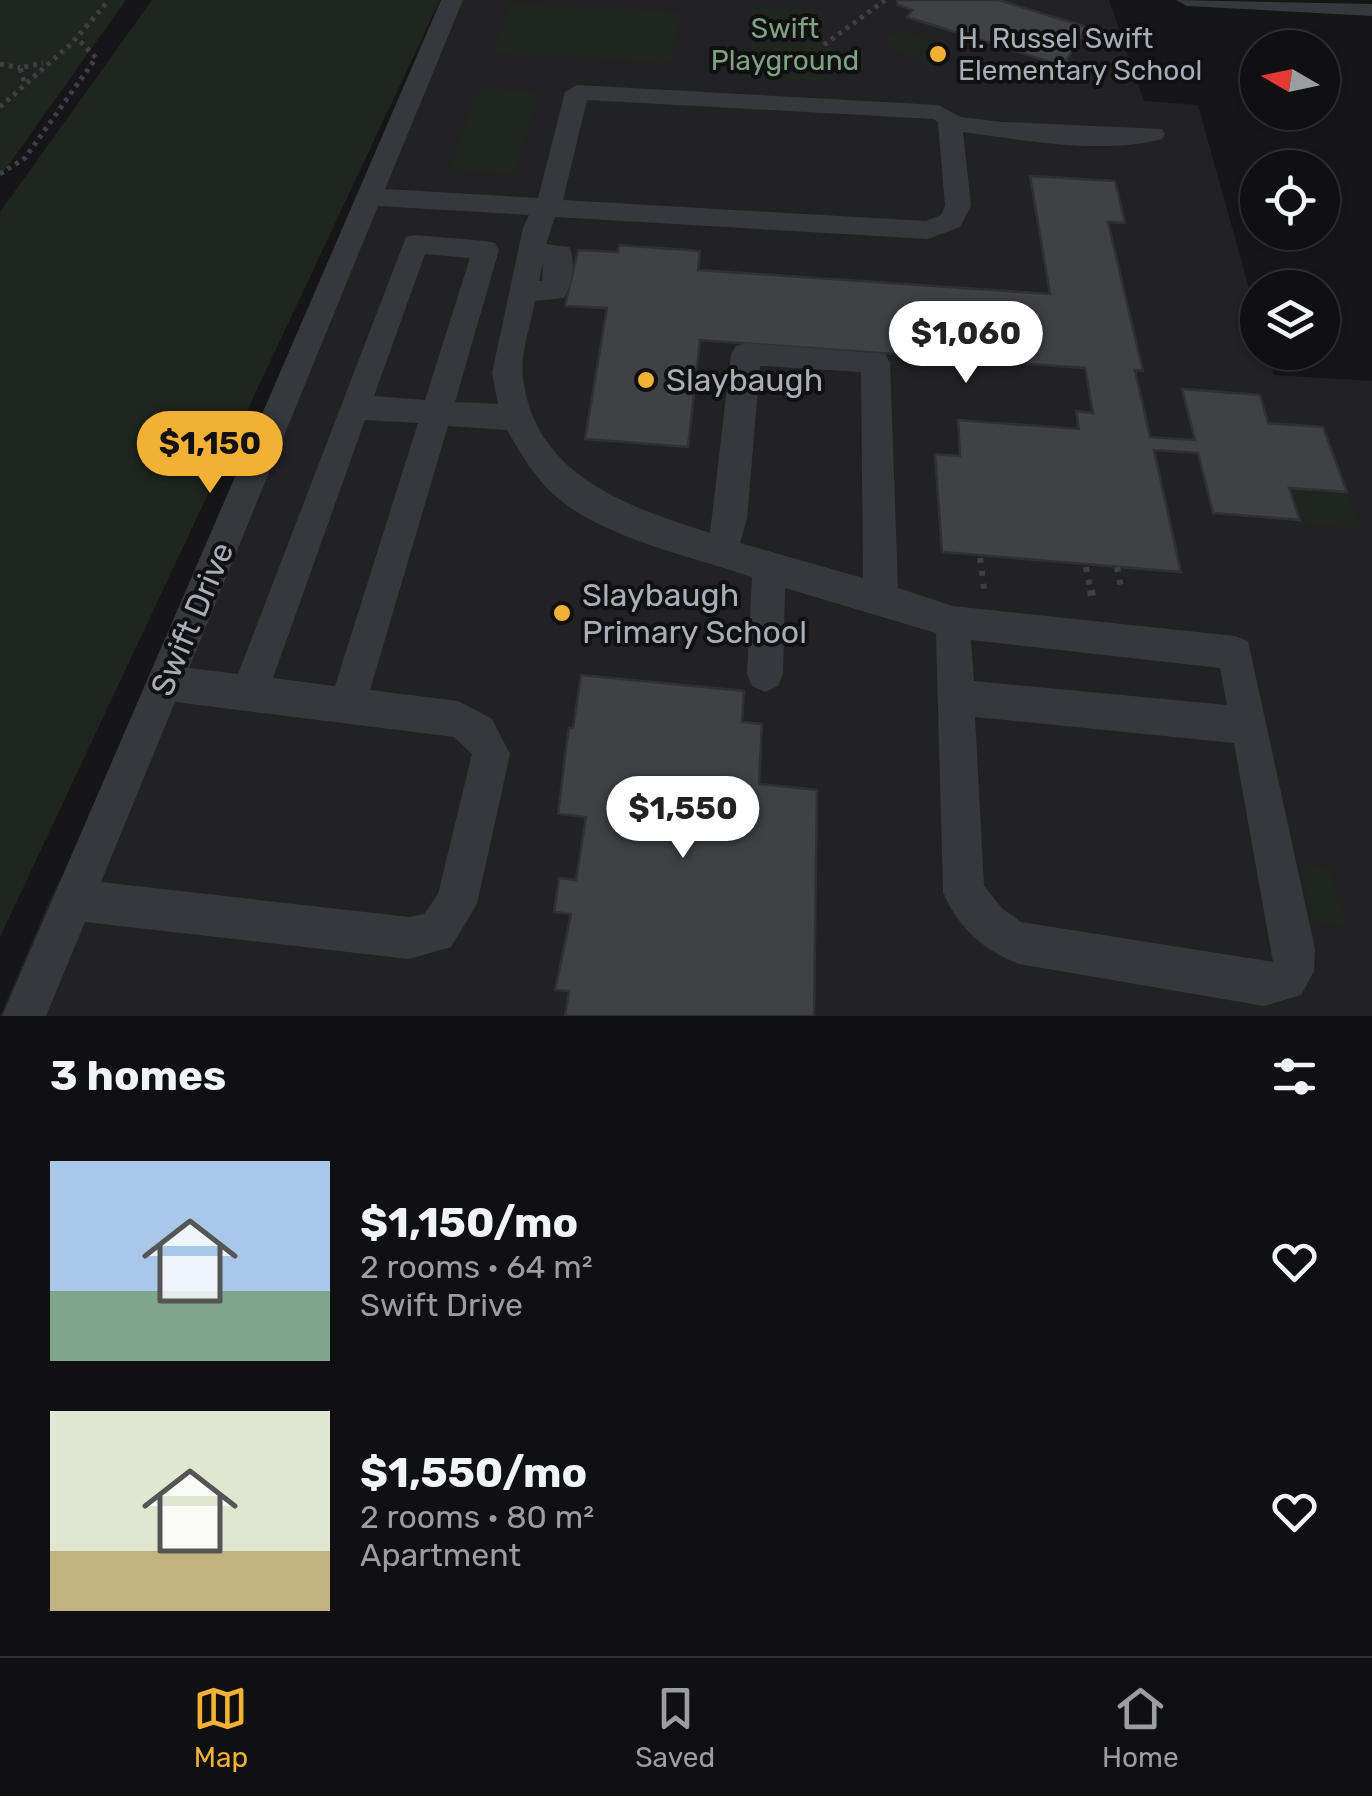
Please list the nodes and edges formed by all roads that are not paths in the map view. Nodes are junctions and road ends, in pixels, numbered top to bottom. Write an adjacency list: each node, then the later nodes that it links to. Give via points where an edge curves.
1 (452, 0): 6 (street, Swift Drive)
2 (1187, 0): 3 (street, via 1372,10)
3 (1366, 0)
4 (952, 123): 5 (street); 7 (street, via 938,112 576,92); 7 (street, via 958,206 951,220 928,230)
5 (1154, 134)
6 (371, 197): 7 (street); 16 (street, Swift Drive)
7 (545, 210): 10 (street, via 507,373)
8 (356, 407): 9 (street); 9 (street, via 415,244 486,250); 17 (street)
9 (436, 414): 10 (street); 19 (street)
10 (516, 418): 11 (street, via 565,484 598,506)
11 (721, 553): 12 (street); 13 (street, via 731,519 746,354 875,362)
12 (769, 568): 13 (street); 15 (street)
13 (882, 598): 14 (street)
14 (953, 622): 18 (street); 20 (street, via 1235,653)
15 (765, 674)
16 (165, 683): 17 (street); 21 (street, Swift Drive)
17 (249, 693): 19 (street)
18 (955, 697): 20 (street); 20 (street, via 964,892 999,936 1278,984 1296,966)
19 (347, 706): 21 (street, via 458,719 488,745 461,893 436,932 410,938)
20 (1248, 726)
21 (73, 900): 22 (street, Swift Drive)
22 (24, 1016)

